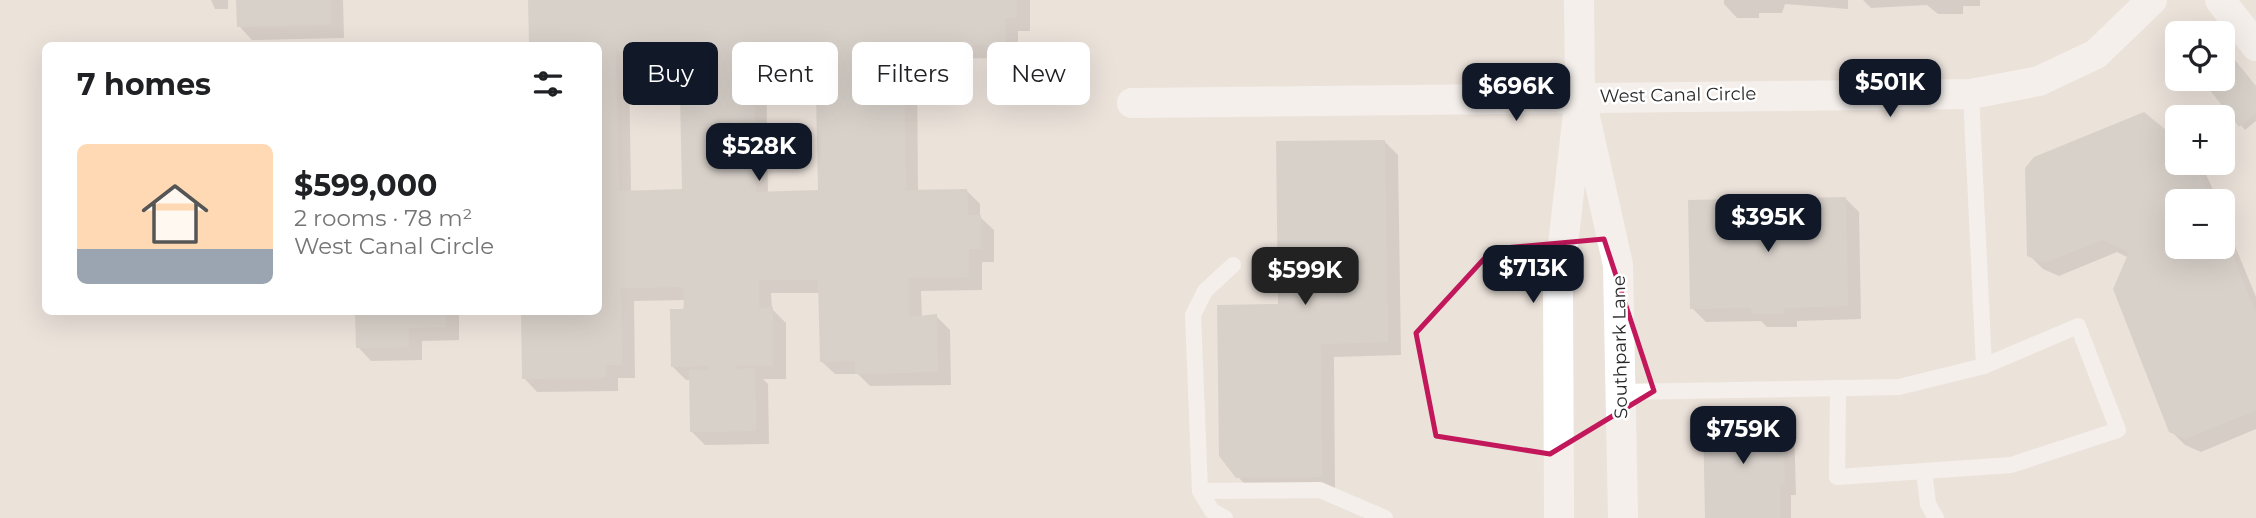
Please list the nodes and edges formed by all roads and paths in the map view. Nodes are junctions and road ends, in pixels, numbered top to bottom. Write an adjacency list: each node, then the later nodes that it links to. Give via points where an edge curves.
1 (1579, 0): 6 (street, Southpark Lane)
2 (2152, 0): 5 (street, West Canal Circle, via 2096,54 2039,81)
3 (2220, 0): 4 (street)
4 (2256, 46)
5 (1971, 94): 6 (street, West Canal Circle); 9 (lane)
6 (1580, 96): 7 (street, West Canal Circle); 11 (street, Southpark Lane, via 1618,265); 16 (street, Southpark Lane, via 1558,289)
7 (1132, 103)
8 (1233, 265): 13 (lane, via 1205,291 1193,315)
9 (1984, 366): 10 (lane, via 1899,387); 12 (lane, via 2078,326 2118,430 2011,465)
10 (1838, 388): 11 (lane); 12 (lane, via 1837,477)
11 (1620, 392): 17 (street, Southpark Lane)
12 (1924, 471): 18 (lane, via 1928,504)
13 (1200, 491): 14 (lane, via 1212,511); 15 (lane, via 1320,490)
14 (1225, 518)
15 (1385, 518)
16 (1559, 518)
17 (1623, 518)
18 (1936, 518)

